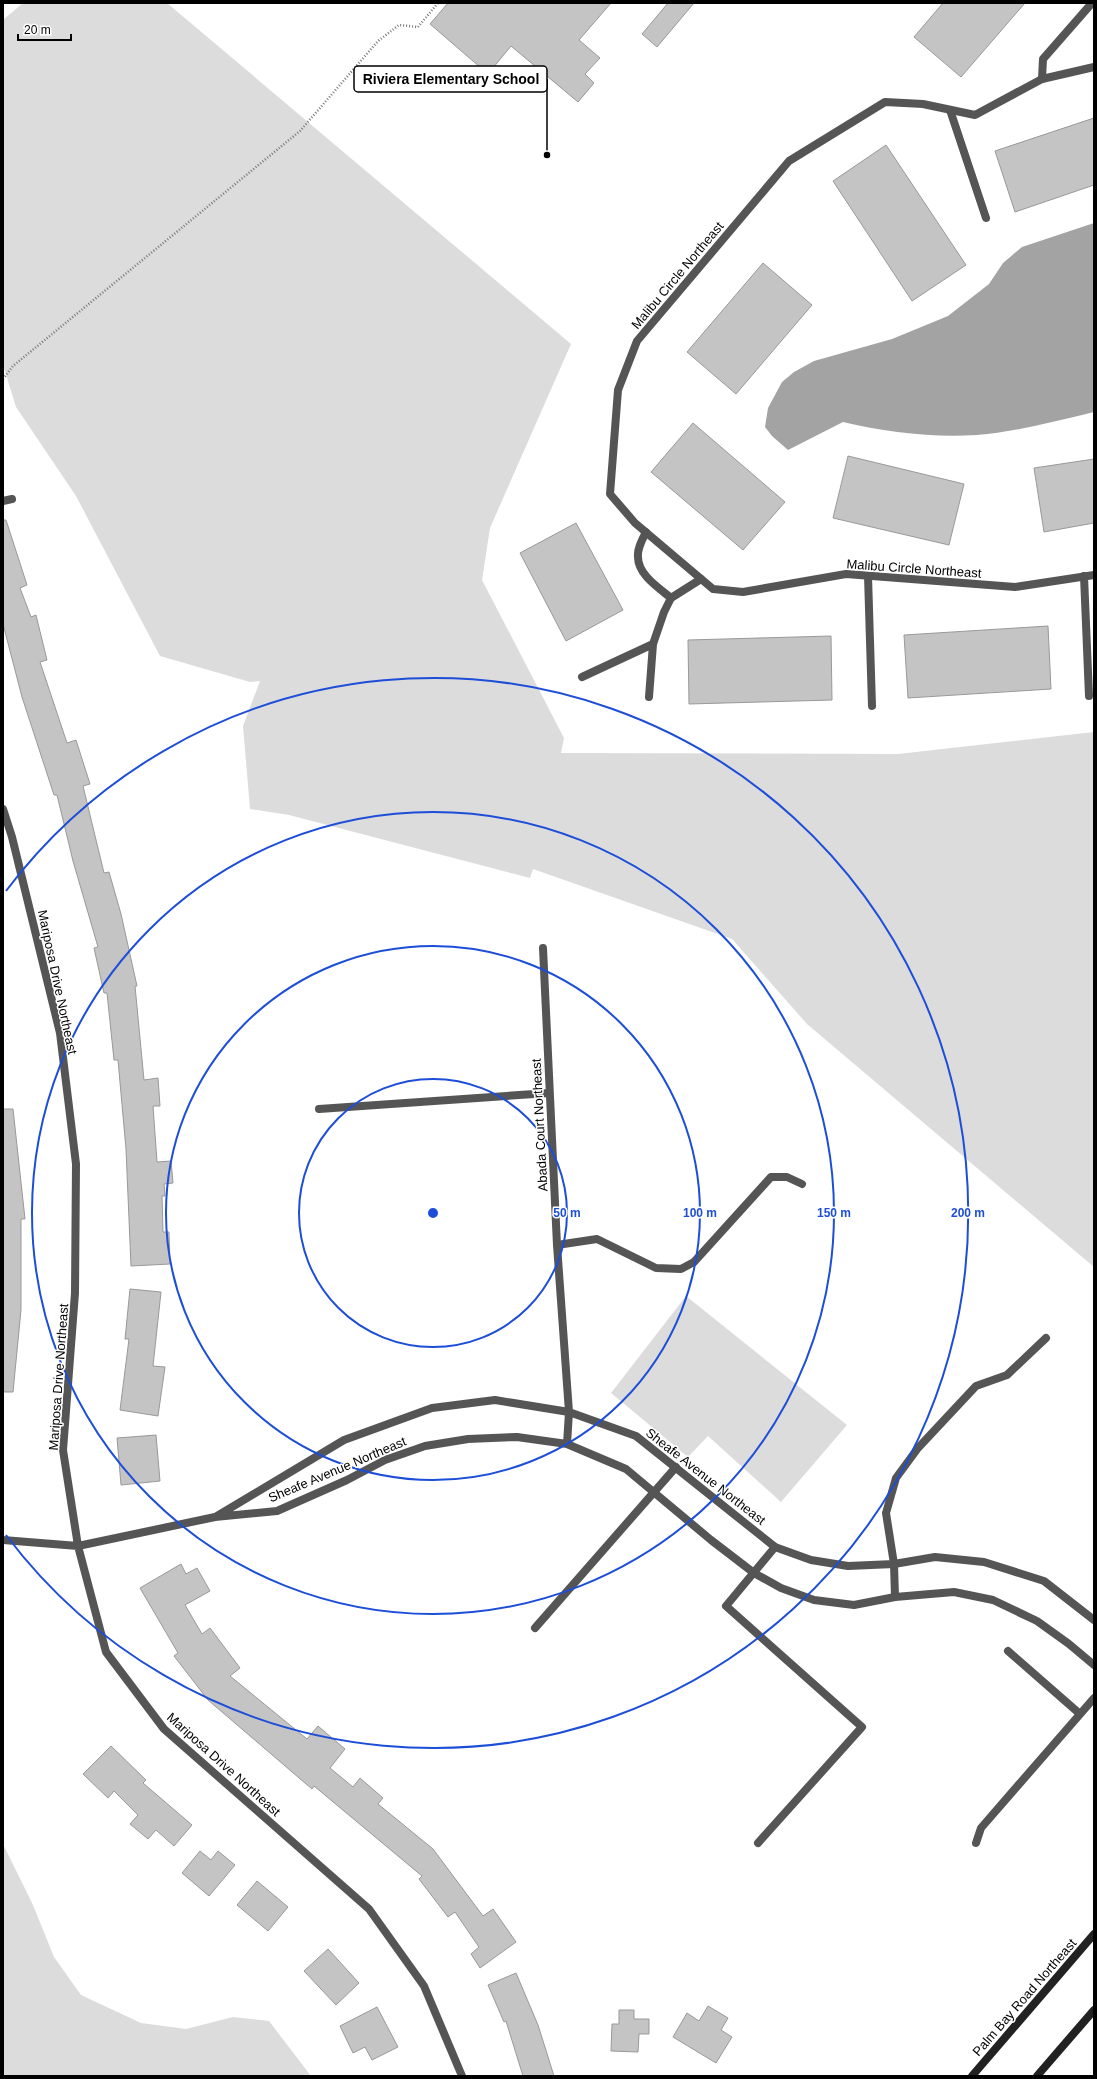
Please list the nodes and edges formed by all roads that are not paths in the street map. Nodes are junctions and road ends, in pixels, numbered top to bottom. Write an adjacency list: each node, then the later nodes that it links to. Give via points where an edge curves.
1 (1092, 3): 3 (street, via 1043,60)
2 (1094, 67): 3 (street, Malibu Circle Northeast)
3 (1042, 79): 4 (street, Malibu Circle Northeast, via 975,116)
4 (950, 110): 5 (street); 8 (street, Malibu Circle Northeast, via 923,104 885,102 789,161 637,341 618,390 610,494)
5 (986, 218)
6 (12, 499): 7 (street)
7 (3, 501)
8 (646, 532): 12 (street, Malibu Circle Northeast); 13 (street, via 638,557 641,568 651,582)
9 (1094, 574): 11 (street, Malibu Circle Northeast)
10 (868, 576): 11 (street, Malibu Circle Northeast, via 1015,587); 12 (street, Malibu Circle Northeast, via 846,574 743,592 713,589); 18 (street)
11 (1084, 576): 16 (street)
12 (701, 579): 13 (street)
13 (671, 598): 14 (street)
14 (653, 644): 15 (street); 17 (street)
15 (582, 677)
16 (1089, 696)
17 (650, 697)
18 (872, 706)
19 (3, 809): 32 (street, Mariposa Drive Northeast, via 60,1033 76,1164 75,1293 63,1450)
20 (543, 948): 21 (street, Abada Court Northeast)
21 (549, 1093): 22 (street); 24 (street, Abada Court Northeast)
22 (319, 1109)
23 (802, 1184): 24 (street, via 787,1177 771,1177 694,1262 681,1269 656,1268 597,1239)
24 (557, 1245): 26 (street, Abada Court Northeast)
25 (1046, 1338): 34 (street, via 1007,1375 976,1386 918,1448 896,1478 886,1513)
26 (569, 1412): 27 (street, Abada Court Northeast); 28 (street, Sheafe Avenue Northeast, via 636,1436); 30 (street, Sheafe Avenue Northeast, via 495,1400 432,1408 344,1440)
27 (567, 1444): 29 (street, Sheafe Avenue Northeast, via 626,1470); 30 (street, Sheafe Avenue Northeast, via 517,1437 468,1439 425,1446 385,1460 277,1511)
28 (676, 1467): 29 (street); 33 (street, Sheafe Avenue Northeast)
29 (654, 1492): 35 (street, Sheafe Avenue Northeast); 38 (street)
30 (215, 1517): 32 (street, Sheafe Avenue Northeast)
31 (3, 1540): 32 (street, Sheafe Avenue Northeast)
32 (78, 1546): 47 (street, Mariposa Drive Northeast, via 106,1652 164,1729 369,1909 424,1986)
33 (775, 1547): 34 (street, Sheafe Avenue Northeast, via 811,1560 848,1566); 35 (street)
34 (894, 1564): 36 (street); 37 (street, Sheafe Avenue Northeast, via 935,1557 984,1562 1044,1581)
35 (754, 1573): 36 (street, Sheafe Avenue Northeast, via 781,1588 814,1600 854,1605); 43 (street, via 726,1606 862,1727)
36 (895, 1597): 40 (street, Sheafe Avenue Northeast, via 954,1592 993,1600 1037,1621)
37 (1094, 1620)
38 (535, 1628)
39 (1008, 1651): 42 (street)
40 (1094, 1665)
41 (1094, 1698): 42 (street)
42 (1080, 1714): 44 (street, via 982,1828)
43 (758, 1843)
44 (976, 1843)
45 (1094, 1934): 48 (main road, Palm Bay Road Northeast)
46 (1093, 2012): 49 (main road)
47 (462, 2076)
48 (972, 2076)
49 (1037, 2076)

